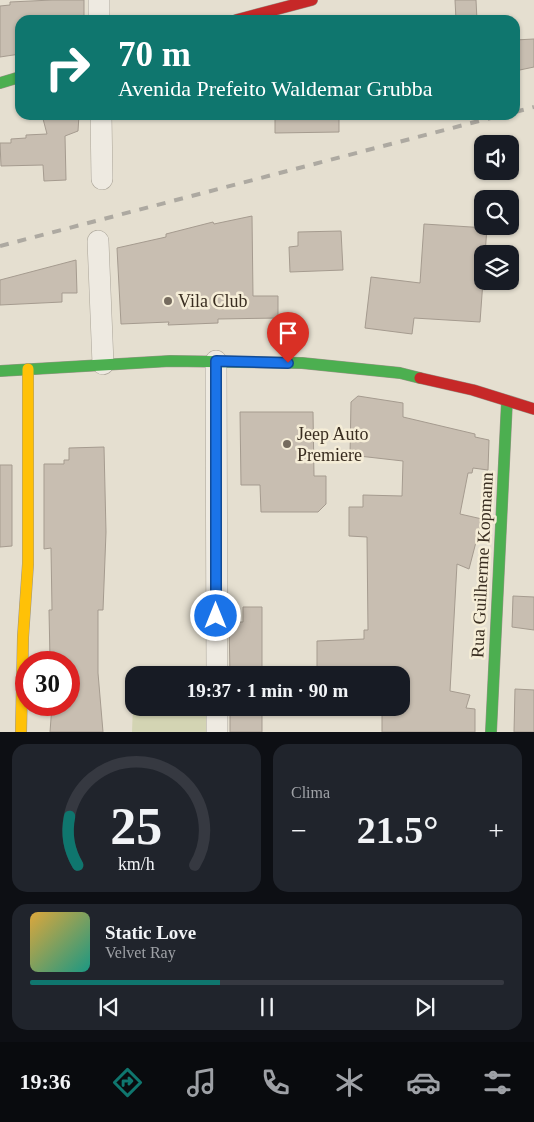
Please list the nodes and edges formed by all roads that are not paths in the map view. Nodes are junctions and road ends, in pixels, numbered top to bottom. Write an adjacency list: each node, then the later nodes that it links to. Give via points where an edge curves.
1 (99, 0): 3 (street)
2 (312, 0): 4 (main road)
3 (99, 15)
4 (255, 15)
5 (15, 78): 6 (main road)
6 (0, 83)
7 (101, 120): 8 (street)
8 (102, 179)
9 (98, 241): 11 (street)
10 (216, 361): 11 (main road); 14 (main road, via 302,364 400,373); 16 (street)
11 (103, 364): 12 (main road)
12 (28, 369): 13 (main road); 18 (main road, via 28,564)
13 (0, 371)
14 (507, 400): 15 (main road); 20 (main road, Rua Guilherme Kopmann)
15 (534, 409)
16 (217, 666)
17 (217, 716): 19 (street)
18 (21, 732)
19 (217, 732)
20 (491, 732)

